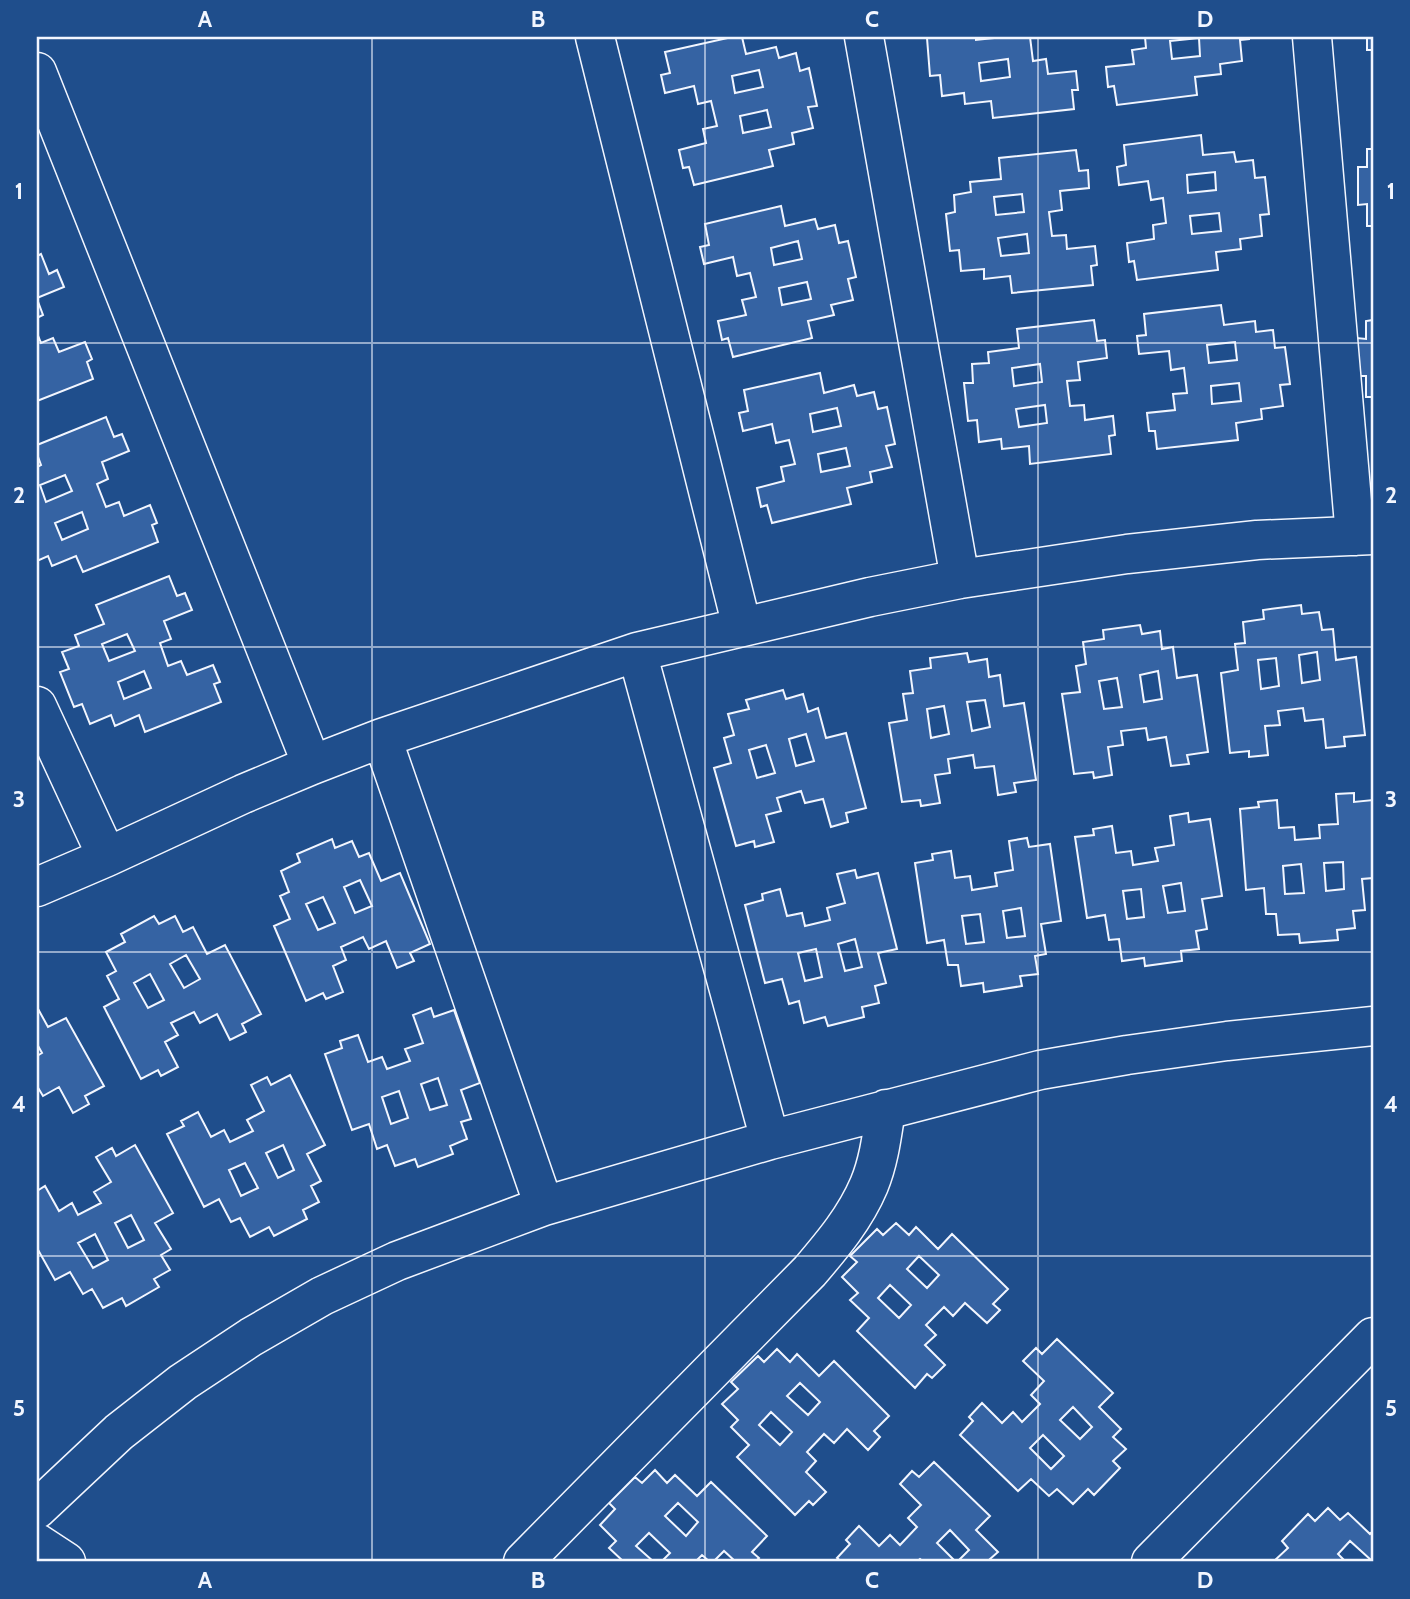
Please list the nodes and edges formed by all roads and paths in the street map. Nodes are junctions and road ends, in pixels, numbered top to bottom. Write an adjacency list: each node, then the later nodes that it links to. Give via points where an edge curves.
1 (594, 37): 7 (street)
2 (864, 37): 6 (street)
3 (1312, 37): 5 (street)
4 (37, 72): 11 (street)
5 (1364, 536): 6 (street, via 1257,540)
6 (960, 579): 7 (street)
7 (742, 627): 8 (street)
8 (638, 652): 10 (street); 16 (street)
9 (37, 706): 12 (street)
10 (382, 738): 11 (street); 17 (street)
11 (312, 765): 12 (street)
12 (107, 857): 13 (street)
13 (37, 887)
14 (1373, 1026): 15 (street, via 1115,1057 1040,1070)
15 (886, 1109): 16 (street); 22 (street, via 870,1183 838,1238)
16 (770, 1140): 17 (street)
17 (544, 1206): 19 (street, via 397,1261 322,1296 251,1337 119,1432)
18 (1373, 1337): 23 (street)
19 (37, 1509)
20 (37, 1543): 21 (street)
21 (66, 1562)
22 (523, 1562)
23 (1151, 1562)

